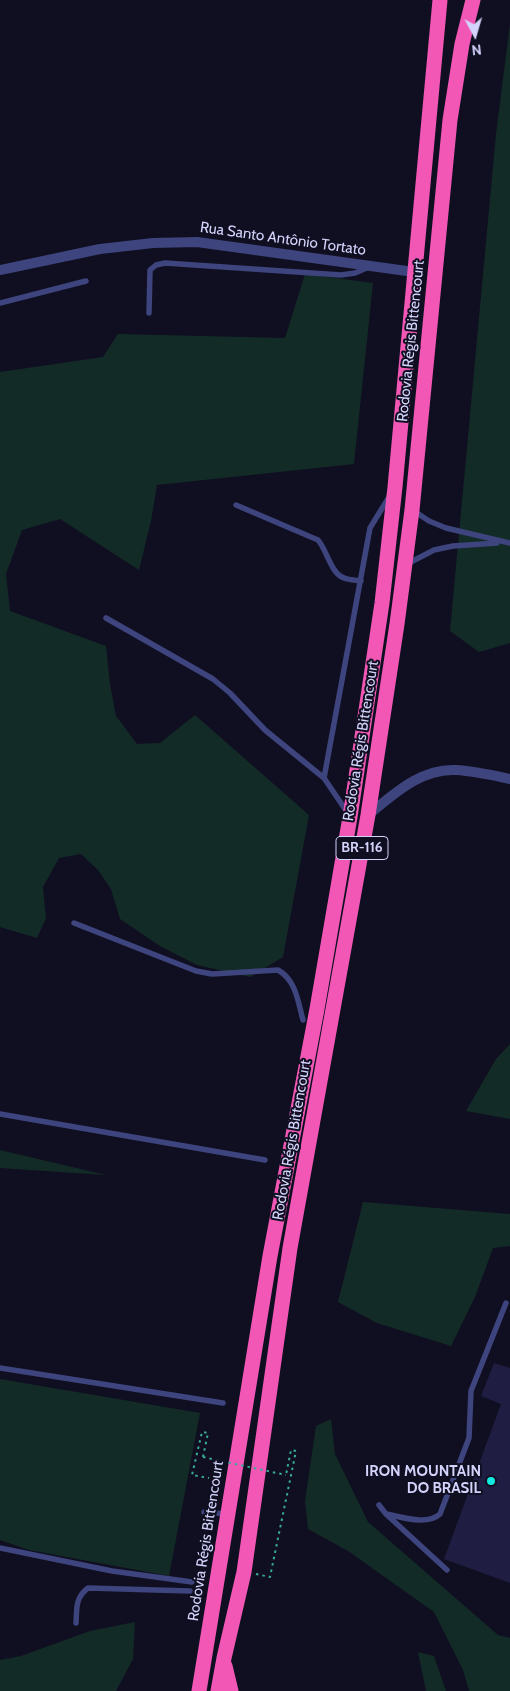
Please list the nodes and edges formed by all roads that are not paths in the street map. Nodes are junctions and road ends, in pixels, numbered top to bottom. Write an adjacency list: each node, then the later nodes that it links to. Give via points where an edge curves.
1 (440, 0): 5 (highway, Rodovia Régis Bittencourt / BR-116)
2 (474, 0): 11 (highway, Rodovia Régis Bittencourt / BR-116, via 462,44 449,129)
3 (371, 266): 4 (street, Rua Santo Antônio Tortato, via 187,242 100,249); 5 (street, Rua Santo Antônio Tortato); 8 (lane, via 341,275 165,263 150,270)
4 (0, 270)
5 (414, 272): 9 (highway, Rodovia Régis Bittencourt / BR-116)
6 (86, 281): 7 (lane)
7 (0, 303)
8 (149, 313)
9 (395, 487): 14 (lane, via 370,528); 19 (highway, Rodovia Régis Bittencourt / BR-116, via 382,603)
10 (236, 505): 14 (lane, via 318,540 336,574)
11 (412, 510): 12 (lane, via 446,528); 13 (highway, Rodovia Régis Bittencourt / BR-116)
12 (507, 542): 13 (lane, via 434,550)
13 (405, 565): 18 (highway, Rodovia Régis Bittencourt / BR-116)
14 (360, 581): 16 (lane)
15 (106, 618): 16 (lane, via 213,679 265,730)
16 (324, 778): 19 (lane)
17 (510, 779): 18 (street, via 456,770 428,774 397,791)
18 (368, 815): 36 (highway, Rodovia Régis Bittencourt / BR-116, via 289,1256 244,1572)
19 (350, 816): 30 (highway, Rodovia Régis Bittencourt / BR-116, via 270,1256)
20 (74, 923): 21 (lane, via 196,972 278,970 287,975 293,986)
21 (303, 1020)
22 (0, 1114): 23 (lane)
23 (265, 1160)
24 (506, 1303): 29 (lane, via 471,1391 469,1438 440,1514 428,1521)
25 (0, 1368): 26 (lane)
26 (223, 1403)
27 (379, 1506): 29 (lane)
28 (204, 1512): 30 (lane)
29 (386, 1514): 32 (lane)
30 (228, 1515): 37 (highway, Rodovia Régis Bittencourt / BR-116)
31 (0, 1548): 33 (lane, via 112,1571)
32 (447, 1570)
33 (192, 1582)
34 (190, 1591): 35 (lane, via 88,1588 77,1602)
35 (76, 1623)
36 (224, 1658): 38 (highway, Rodovia Régis Bittencourt / BR-116); 39 (highway)
37 (199, 1691)
38 (218, 1691)
39 (231, 1691)

